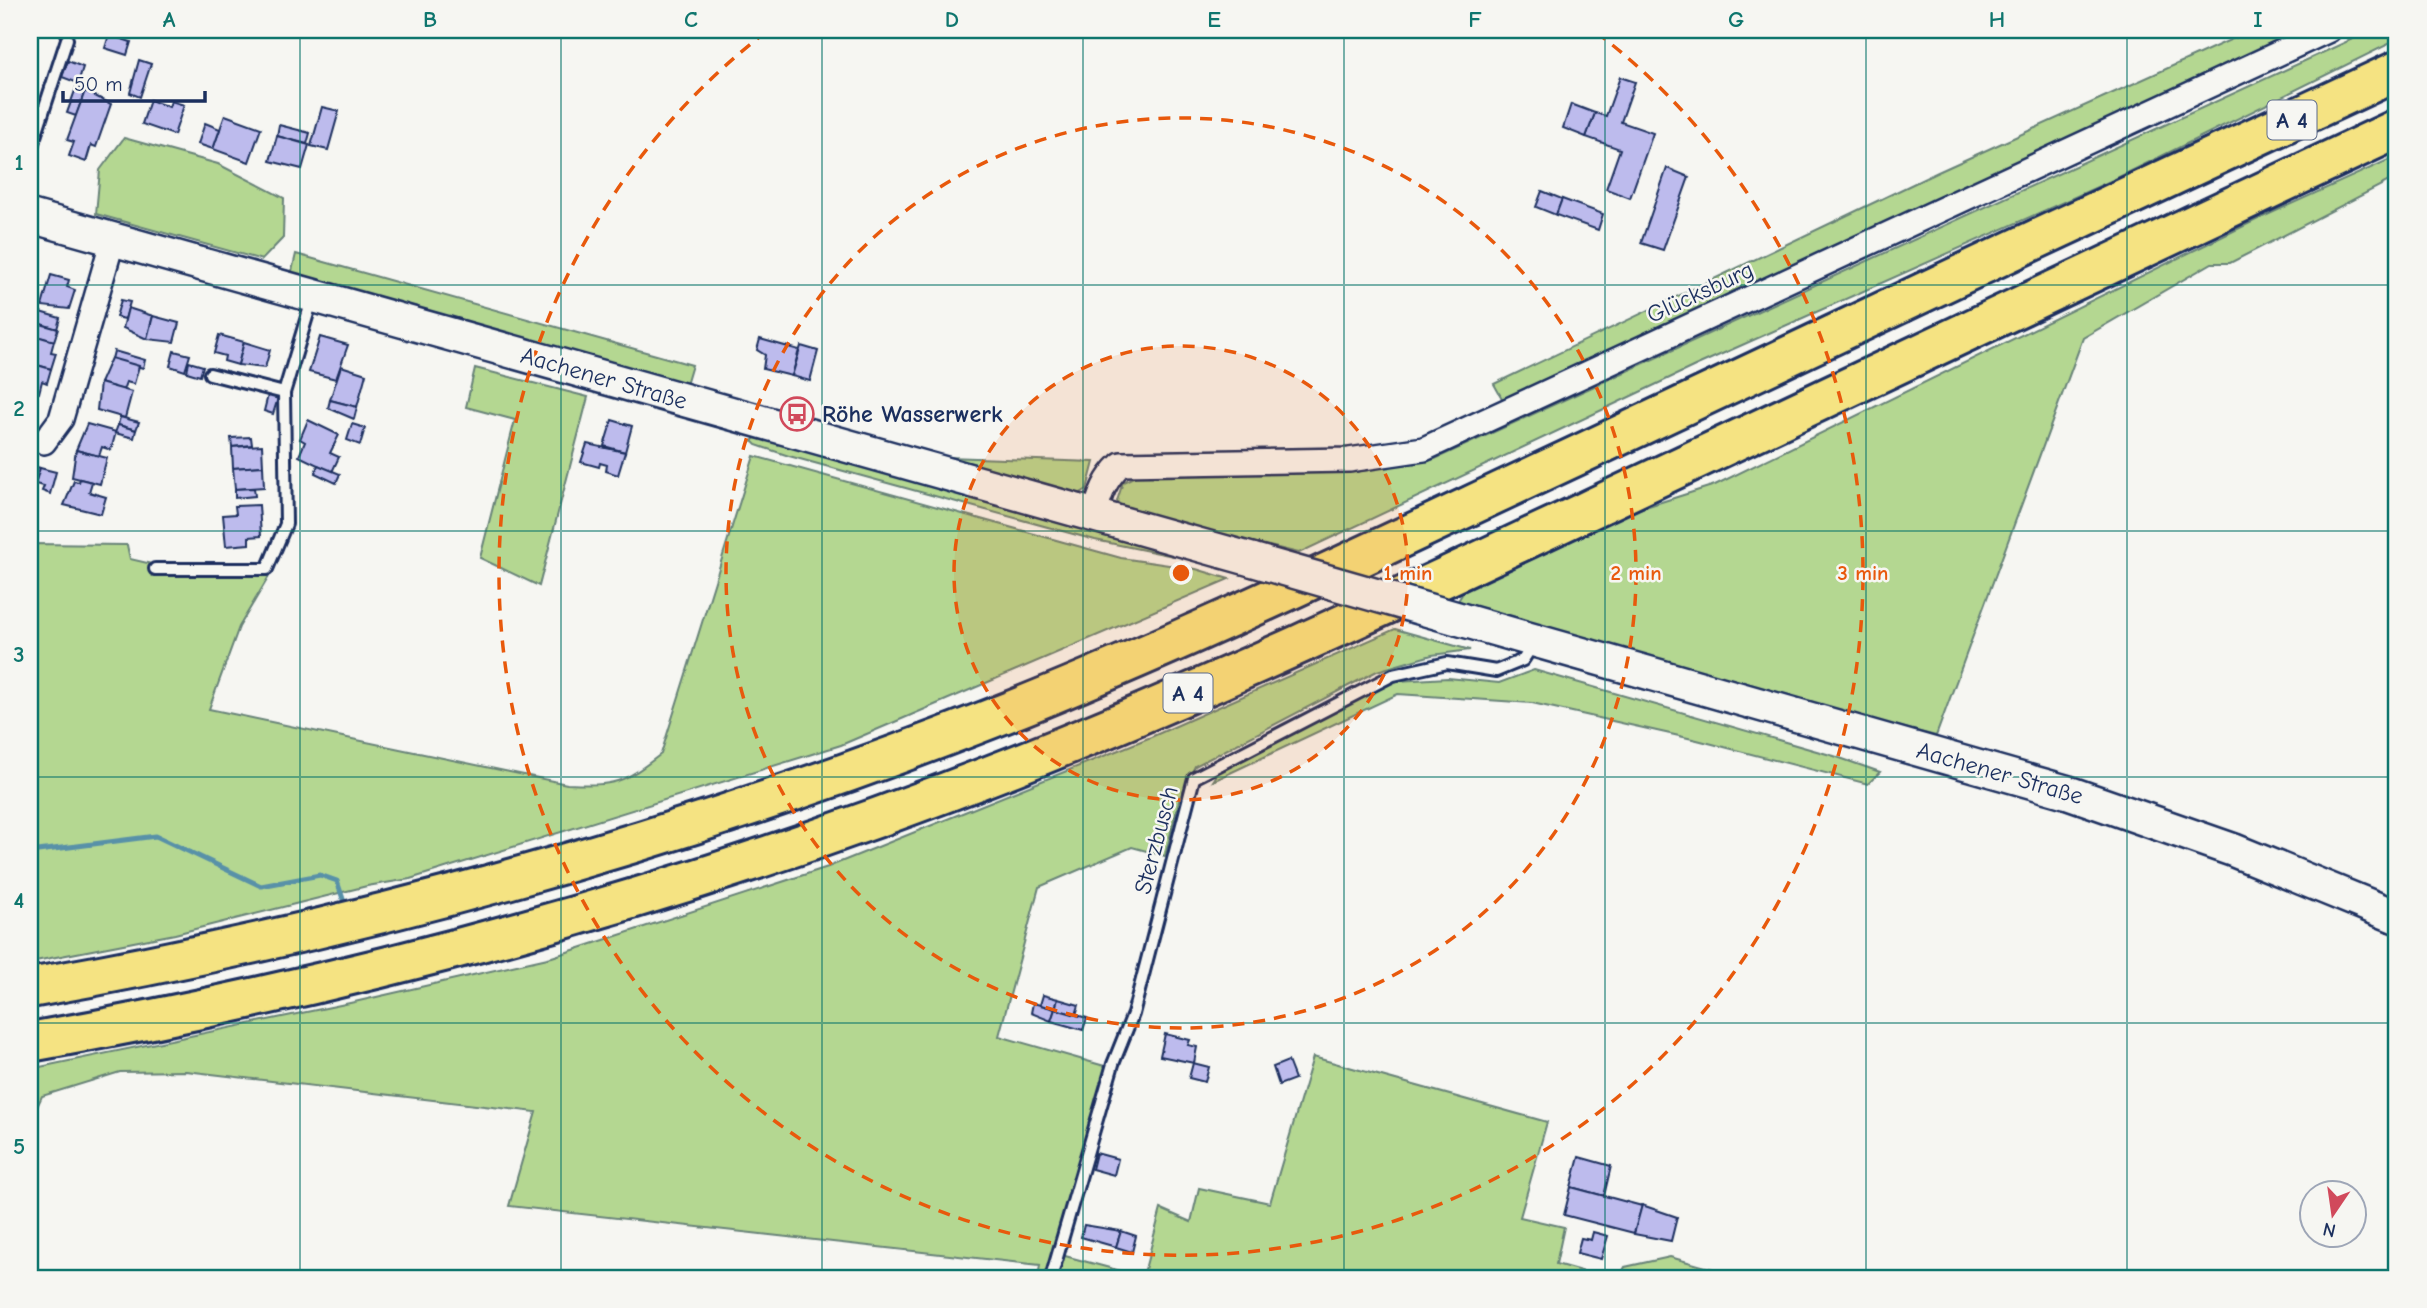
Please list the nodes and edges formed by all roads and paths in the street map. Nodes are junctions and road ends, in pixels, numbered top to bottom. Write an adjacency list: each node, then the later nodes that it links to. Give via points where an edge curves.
1 (2329, 30): 12 (street, Glücksburg, via 1424,449 1349,460 1121,464 1100,493)
2 (67, 39): 5 (lane)
3 (2397, 71): 16 (highway, A 4, via 1347,563 989,719 687,825 528,874 247,945)
4 (2397, 129): 17 (highway, A 4, via 1367,614 1015,766 862,823 552,923 268,995)
5 (30, 152)
6 (30, 216): 7 (main road, Aachener Straße)
7 (113, 239): 8 (main road, Aachener Straße); 11 (street, via 61,419)
8 (313, 296): 10 (lane); 12 (main road, Aachener Straße)
9 (210, 374): 10 (lane)
10 (284, 393): 13 (lane, via 286,524 267,569)
11 (44, 442)
12 (1094, 516): 14 (main road, Aachener Straße, bridge)
13 (155, 569)
14 (1536, 641): 15 (main road, Aachener Straße, via 2092,800 2222,846); 18 (lane, Sterzbusch, via 1523,660 1496,671 1447,663 1393,675 1194,778 1133,1014 1113,1064)
15 (2397, 917)
16 (30, 988)
17 (30, 1042)
18 (1051, 1278)

